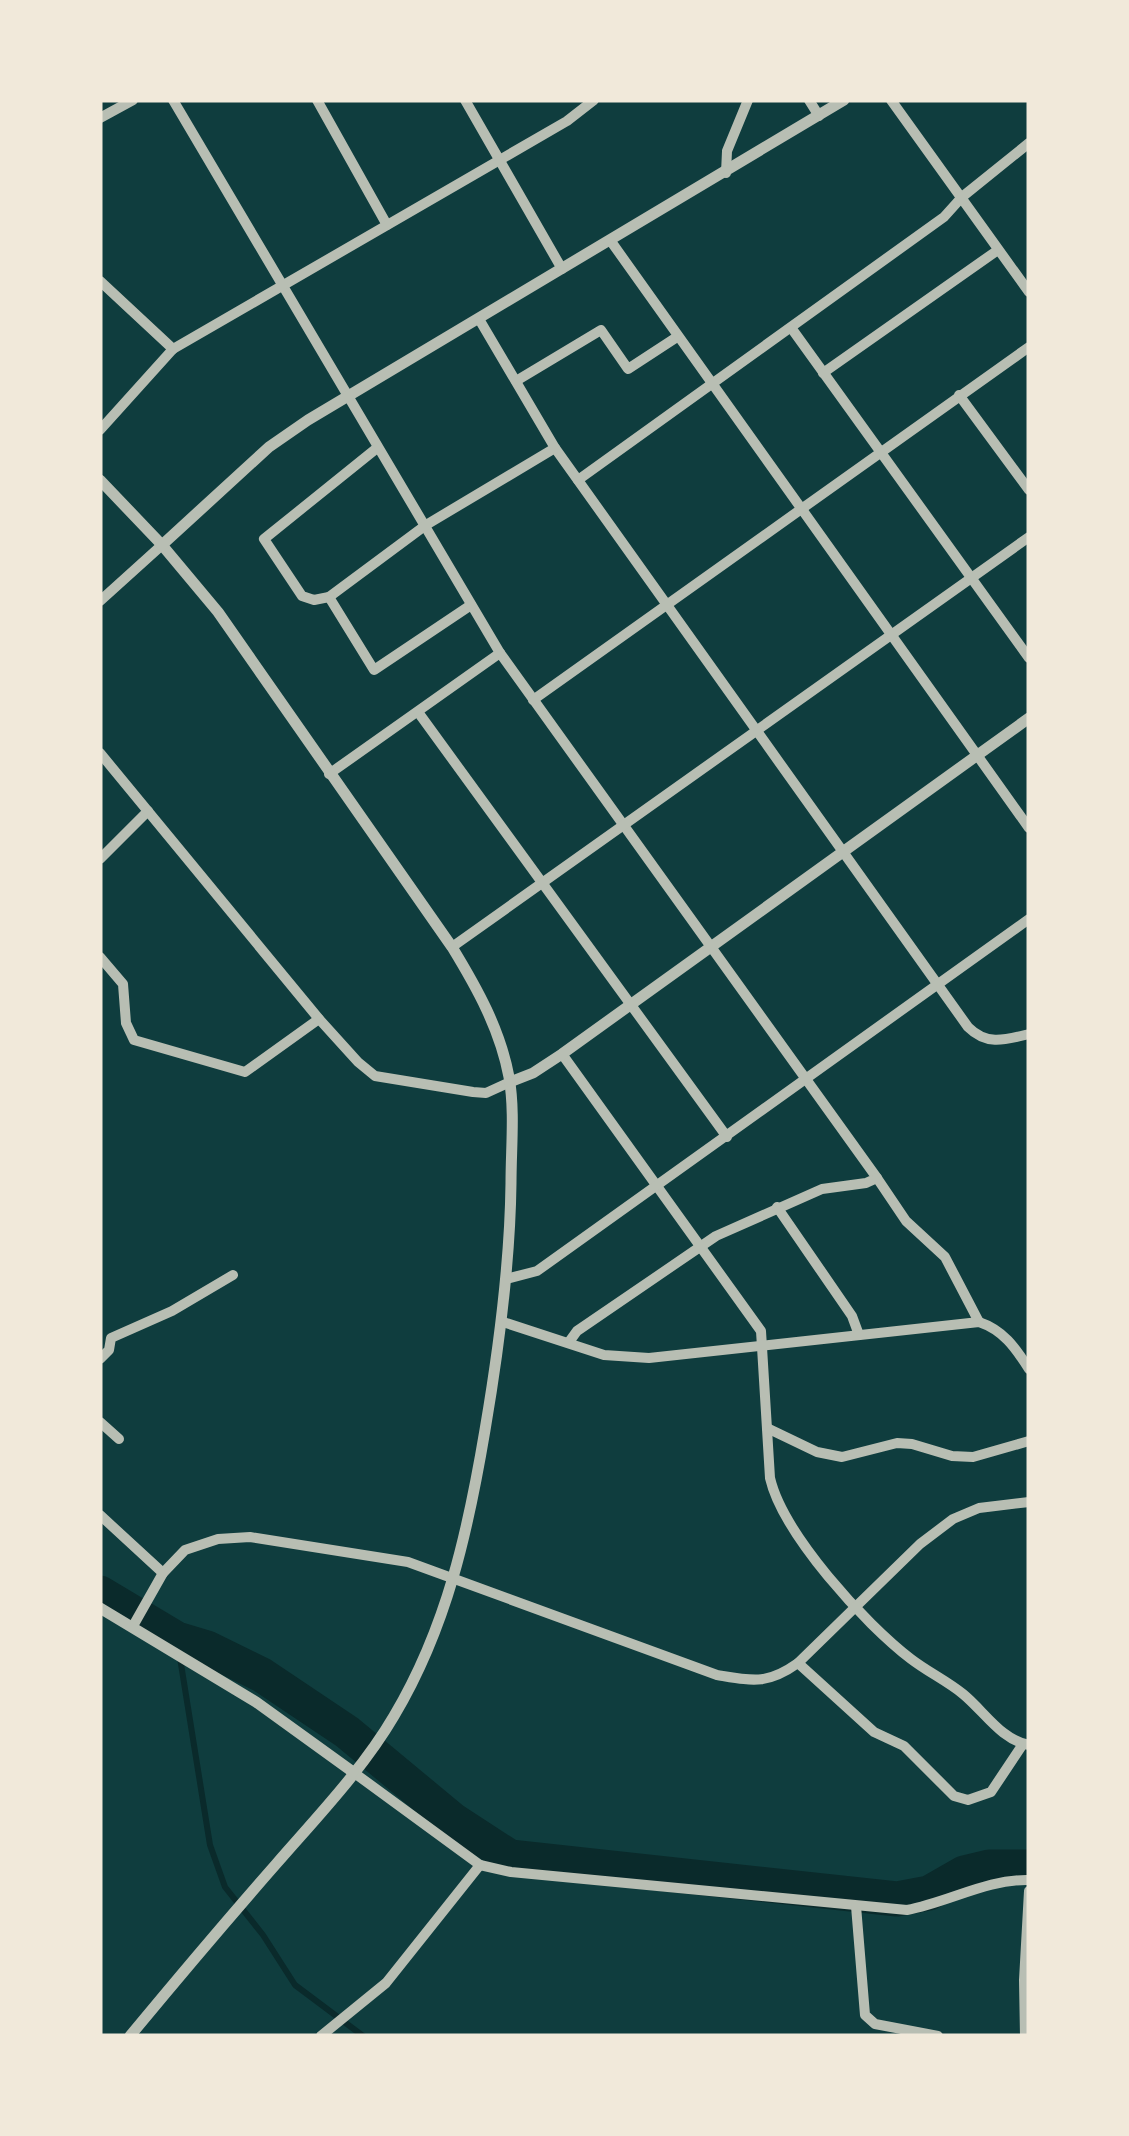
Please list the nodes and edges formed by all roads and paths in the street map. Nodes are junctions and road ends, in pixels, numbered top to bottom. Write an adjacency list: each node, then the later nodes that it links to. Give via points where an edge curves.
1 (133, 100): 11 (street)
2 (173, 100): 21 (street)
3 (317, 100): 16 (street)
4 (464, 100): 13 (street)
5 (594, 100): 13 (street)
6 (748, 100): 14 (street, via 727,151)
7 (809, 100): 10 (street)
8 (844, 100): 10 (street)
9 (891, 100): 15 (street)
10 (819, 116): 14 (street)
11 (100, 118)
12 (1029, 143): 15 (street)
13 (500, 160): 16 (street); 19 (street)
14 (726, 173): 17 (street)
15 (962, 197): 18 (street); 24 (street, via 944,218)
16 (388, 225): 21 (street)
17 (610, 240): 19 (street); 25 (street)
18 (998, 250): 22 (street); 28 (street)
19 (562, 269): 23 (street)
20 (100, 281): 27 (street)
21 (283, 286): 27 (street); 32 (street)
22 (1029, 292)
23 (479, 319): 29 (street); 32 (street)
24 (792, 329): 28 (street); 30 (street)
25 (676, 337): 29 (street, via 628,369 601,330); 30 (street)
26 (1029, 347): 31 (street)
27 (174, 349): 33 (street)
28 (823, 373): 36 (street)
29 (516, 381): 35 (street)
30 (711, 384): 38 (street); 40 (street)
31 (959, 395): 36 (street); 39 (street)
32 (348, 398): 34 (street); 43 (street, via 269,447)
33 (100, 430)
34 (377, 448): 41 (street); 45 (street, via 264,539 302,596)
35 (555, 448): 38 (street); 41 (street)
36 (881, 452): 40 (street); 44 (street)
37 (100, 480): 43 (street)
38 (578, 480): 47 (street)
39 (1029, 490)
40 (802, 510): 47 (street); 49 (street)
41 (426, 525): 45 (street); 48 (street)
42 (1029, 537): 44 (street)
43 (162, 544): 46 (street); 58 (street, via 218,612)
44 (972, 577): 49 (street); 51 (street)
45 (329, 597): 48 (street, via 374,670)
46 (100, 601)
47 (668, 603): 52 (street); 55 (street)
48 (471, 606): 50 (street)
49 (890, 636): 55 (street); 57 (street)
50 (500, 654): 52 (street); 53 (street)
51 (1029, 658)
52 (533, 700): 60 (street)
53 (418, 712): 58 (street); 64 (street)
54 (1029, 718): 57 (street)
55 (758, 732): 60 (street); 62 (street)
56 (100, 752): 59 (street)
57 (977, 756): 61 (street); 62 (street)
58 (330, 774): 67 (street)
59 (148, 810): 63 (street); 71 (street)
60 (623, 828): 64 (street); 66 (street)
61 (1029, 828)
62 (844, 852): 66 (street); 69 (street)
63 (100, 859)
64 (541, 885): 67 (street); 70 (street)
65 (1029, 919): 69 (street)
66 (710, 946): 70 (street); 74 (street)
67 (452, 947): 75 (street, via 480,993)
68 (100, 957): 71 (street, via 123,984 134,1040 245,1072)
69 (940, 984): 72 (street, via 978,1037 994,1042); 74 (street)
70 (630, 1005): 73 (street); 76 (street)
71 (319, 1019): 75 (street, via 375,1076 486,1093)
72 (1029, 1034)
73 (562, 1054): 75 (street); 78 (street)
74 (807, 1080): 76 (street); 77 (street)
75 (510, 1082): 82 (street)
76 (726, 1137): 78 (street)
77 (877, 1178): 79 (street); 84 (street, via 906,1221 945,1256)
78 (658, 1187): 80 (street); 82 (street, via 537,1271)
79 (777, 1207): 80 (street); 86 (street)
80 (701, 1245): 88 (street); 89 (street, via 761,1331)
81 (233, 1276): 87 (street)
82 (506, 1280): 83 (street)
83 (503, 1322): 88 (street); 99 (street)
84 (979, 1322): 86 (street); 91 (street, via 996,1328)
85 (100, 1329): 87 (street)
86 (860, 1335): 89 (street)
87 (111, 1338): 90 (street)
88 (569, 1342): 89 (street, via 604,1355 649,1358)
89 (764, 1347): 93 (street)
90 (100, 1359)
91 (1029, 1369)
92 (100, 1422): 94 (street)
93 (767, 1428): 95 (street, via 842,1457 897,1443 973,1457); 100 (street, via 775,1498 796,1536)
94 (119, 1440)
95 (1029, 1440)
96 (1029, 1502): 100 (street, via 953,1518)
97 (100, 1515): 98 (street)
98 (163, 1573): 99 (street, via 185,1550 218,1538 250,1537 408,1562); 102 (street)
99 (455, 1579): 103 (street, via 717,1675 758,1682); 105 (street, via 393,1718)
100 (856, 1606): 103 (street); 104 (street, via 910,1658)
101 (100, 1608): 102 (street)
102 (134, 1626): 105 (street)
103 (798, 1663): 104 (street, via 874,1732 904,1746 954,1796 968,1800 991,1792)
104 (1026, 1745)
105 (353, 1772): 106 (street); 110 (street)
106 (480, 1864): 109 (street); 111 (street, via 386,1984)
107 (1029, 1880): 109 (street, via 1008,1879 908,1910)
108 (1029, 1892): 113 (street)
109 (856, 1906): 112 (street, via 865,2015 875,2024)
110 (130, 2036)
111 (322, 2036)
112 (938, 2036)
113 (1025, 2036)

